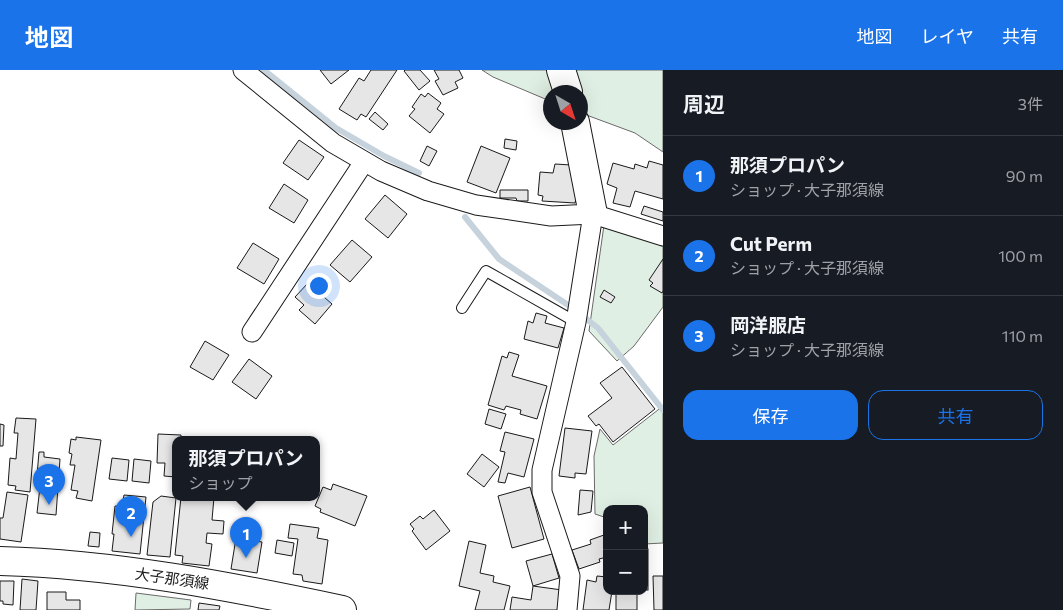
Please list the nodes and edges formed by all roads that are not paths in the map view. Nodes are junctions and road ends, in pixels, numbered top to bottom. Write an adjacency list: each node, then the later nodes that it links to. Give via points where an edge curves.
1 (243, 70): 5 (street, via 333,143)
2 (561, 70): 3 (main road)
3 (566, 85)
4 (577, 130): 6 (main road)
5 (364, 162): 6 (street, via 428,191 476,205 551,216); 10 (street)
6 (593, 214): 7 (street); 9 (street)
7 (663, 236)
8 (462, 308): 9 (lane, via 486,271)
9 (576, 322): 13 (street, via 542,470 542,492 570,576)
10 (252, 332)
11 (0, 561): 12 (main road, 大子那須線, via 87,566 239,588)
12 (342, 610)
13 (567, 610)

